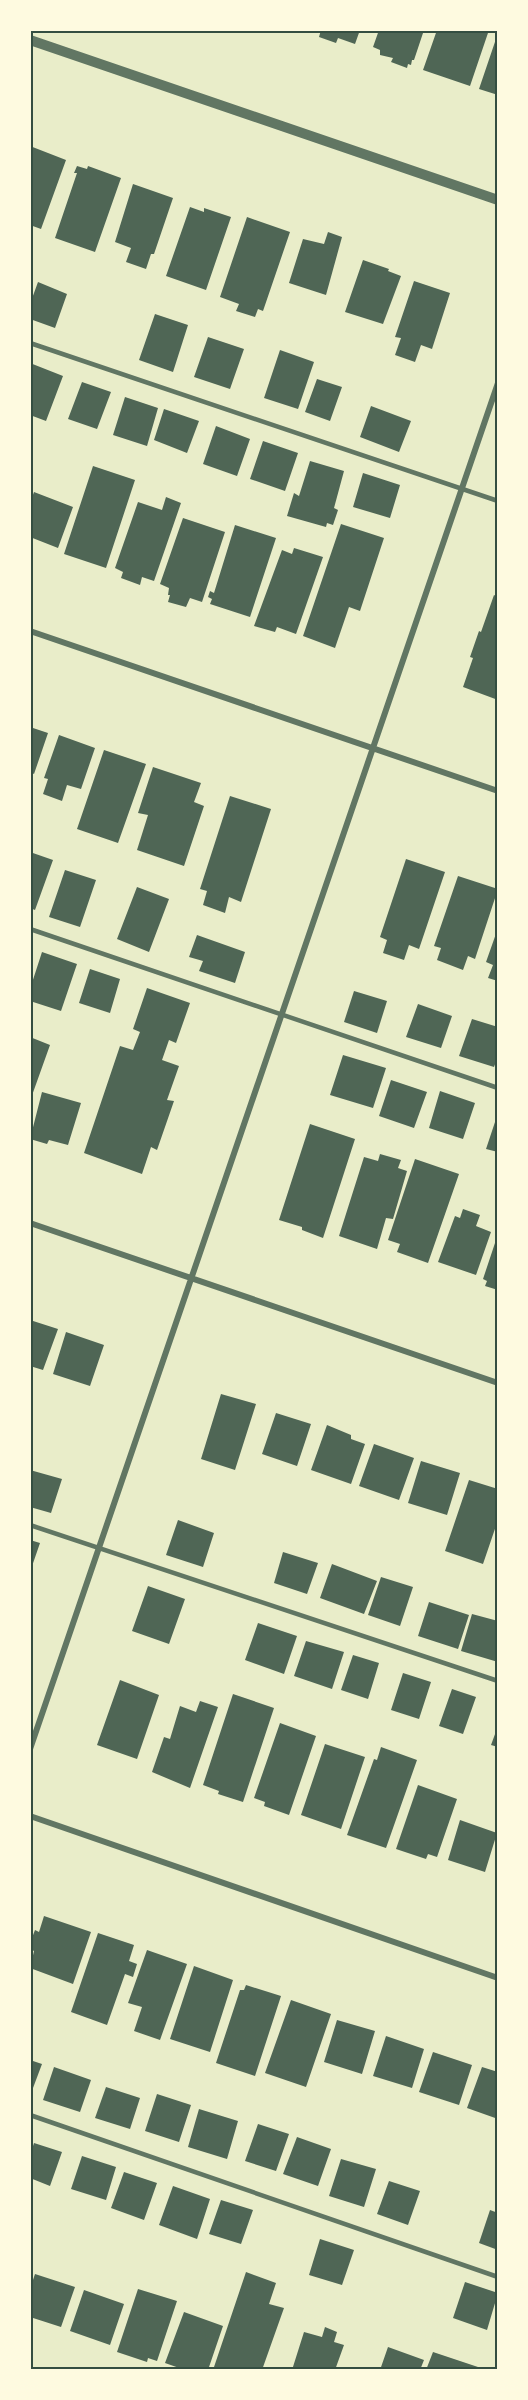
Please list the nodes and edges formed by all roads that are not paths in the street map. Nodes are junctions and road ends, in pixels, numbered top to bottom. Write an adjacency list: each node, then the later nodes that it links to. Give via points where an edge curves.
1 (30, 40): 2 (street)
2 (498, 200)
3 (30, 342): 5 (lane)
4 (498, 383): 5 (street)
5 (462, 489): 6 (lane); 8 (street)
6 (498, 501)
7 (30, 631): 8 (street)
8 (373, 748): 9 (street); 11 (street)
9 (498, 791)
10 (30, 929): 11 (lane)
11 (282, 1014): 12 (lane); 14 (street)
12 (498, 1088)
13 (30, 1223): 14 (street)
14 (192, 1278): 15 (street); 17 (street)
15 (498, 1383)
16 (30, 1525): 17 (lane)
17 (99, 1548): 18 (lane); 19 (street)
18 (498, 1681)
19 (30, 1749)
20 (30, 1816): 21 (street)
21 (498, 1978)
22 (30, 2115): 23 (lane)
23 (498, 2277)

